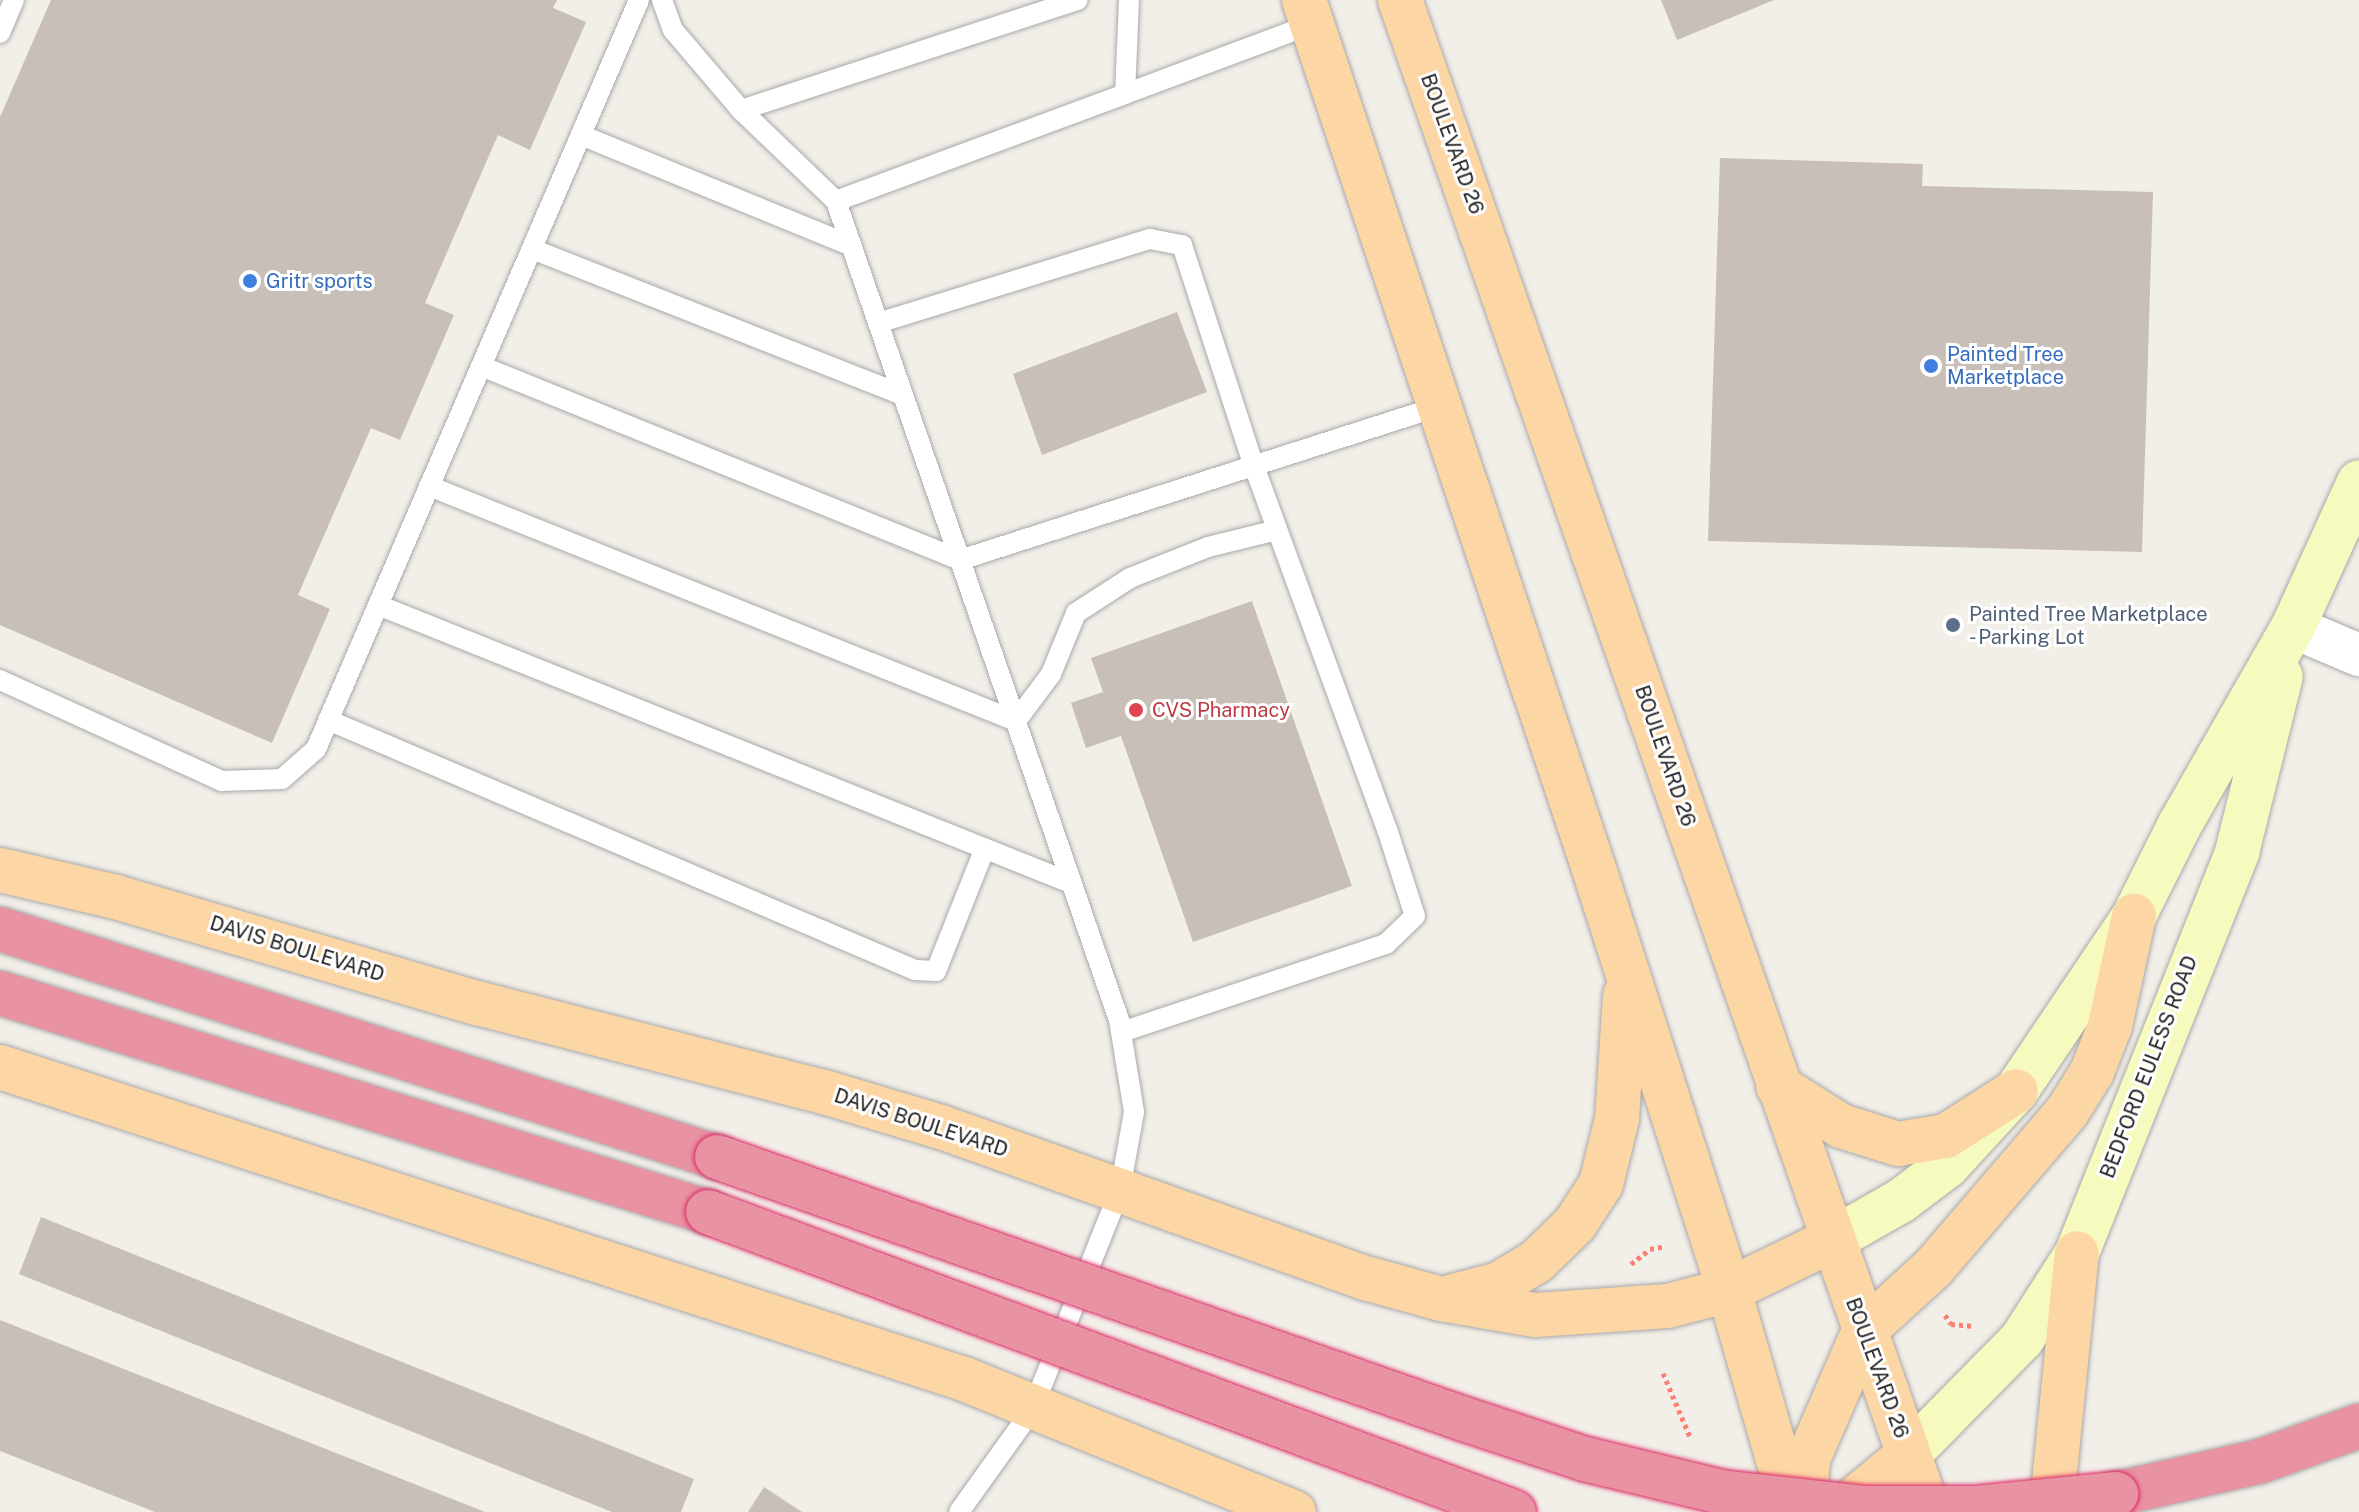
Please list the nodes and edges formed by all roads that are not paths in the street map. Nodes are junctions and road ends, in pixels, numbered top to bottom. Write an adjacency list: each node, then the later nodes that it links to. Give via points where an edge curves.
1 (14, 0): 8 (lane)
2 (639, 0): 11 (lane)
3 (662, 0): 10 (lane, via 673,30)
4 (1078, 0): 10 (lane)
5 (1129, 0): 9 (lane)
6 (1400, 0): 39 (main road, BOULEVARD 26)
7 (1308, 12): 9 (lane); 18 (main road)
8 (0, 33)
9 (1125, 94): 12 (lane)
10 (741, 110): 12 (lane)
11 (581, 135): 13 (lane); 14 (lane)
12 (836, 201): 13 (lane)
13 (851, 246): 15 (lane)
14 (532, 249): 16 (lane); 17 (lane)
15 (878, 323): 17 (lane); 19 (lane, via 1150,239 1168,239 1182,245)
16 (481, 366): 20 (lane); 23 (lane)
17 (903, 395): 23 (lane)
18 (1440, 406): 19 (lane); 35 (main road)
19 (1254, 466): 22 (lane); 23 (lane)
20 (429, 486): 24 (lane); 29 (lane)
21 (2354, 508): 25 (main road, BEDFORD EULESS ROAD)
22 (1277, 530): 29 (lane, via 1208,547 1130,578 1076,613 1051,674); 37 (lane, via 1415,916 1386,944)
23 (960, 560): 29 (lane)
24 (378, 605): 28 (lane); 30 (lane)
25 (2293, 627): 26 (street); 33 (main road, BEDFORD EULESS ROAD); 43 (main road, BEDFORD EULESS ROAD, via 2237,852)
26 (2359, 655)
27 (0, 680): 28 (lane, via 222,781 282,779 316,749)
28 (328, 720): 30 (lane, via 915,970 936,971)
29 (1016, 721): 32 (lane)
30 (985, 848): 32 (lane)
31 (0, 870): 41 (main road, DAVIS BOULEVARD, via 130,901 477,1003 824,1092)
32 (1071, 883): 37 (lane)
33 (2134, 916): 40 (main road, BEDFORD EULESS ROAD); 46 (main road, via 2110,1026 2067,1112 1934,1267)
34 (0, 929): 48 (highway, bridge, via 717,1157 1585,1459 1721,1492 1866,1508 1976,1508 2116,1494 2261,1461)
35 (1627, 973): 44 (main road); 45 (main road, via 1617,1119 1601,1184 1575,1224 1537,1261 1499,1284)
36 (0, 993): 52 (highway, bridge, via 708,1212)
37 (1121, 1032): 41 (lane, via 1134,1112)
38 (0, 1067): 47 (main road, via 949,1374)
39 (1778, 1086): 40 (main road, via 1841,1126 1898,1144 1946,1136); 42 (main road, BOULEVARD 26)
40 (2016, 1091): 42 (main road, BEDFORD EULESS ROAD, via 1947,1166 1902,1200)
41 (1120, 1190): 45 (main road, DAVIS BOULEVARD, via 1369,1279); 47 (lane)
42 (1832, 1240): 44 (main road, DAVIS BOULEVARD); 46 (main road, BOULEVARD 26)
43 (2077, 1253): 49 (main road, BEDFORD EULESS ROAD, via 2022,1339); 57 (main road)
44 (1729, 1290): 45 (main road, DAVIS BOULEVARD, via 1668,1306 1588,1316 1535,1315); 53 (main road)
45 (1441, 1299)
46 (1864, 1331): 49 (main road, BOULEVARD 26); 54 (main road, via 1808,1459)
47 (1032, 1410): 50 (main road); 51 (lane)
48 (2359, 1426)
49 (1908, 1455): 55 (main road); 56 (main road, BOULEVARD 26)
50 (1278, 1509)
51 (959, 1512)
52 (1514, 1512)
53 (1793, 1512)
54 (1804, 1512)
55 (1839, 1512)
56 (1929, 1512)
57 (2051, 1512)

